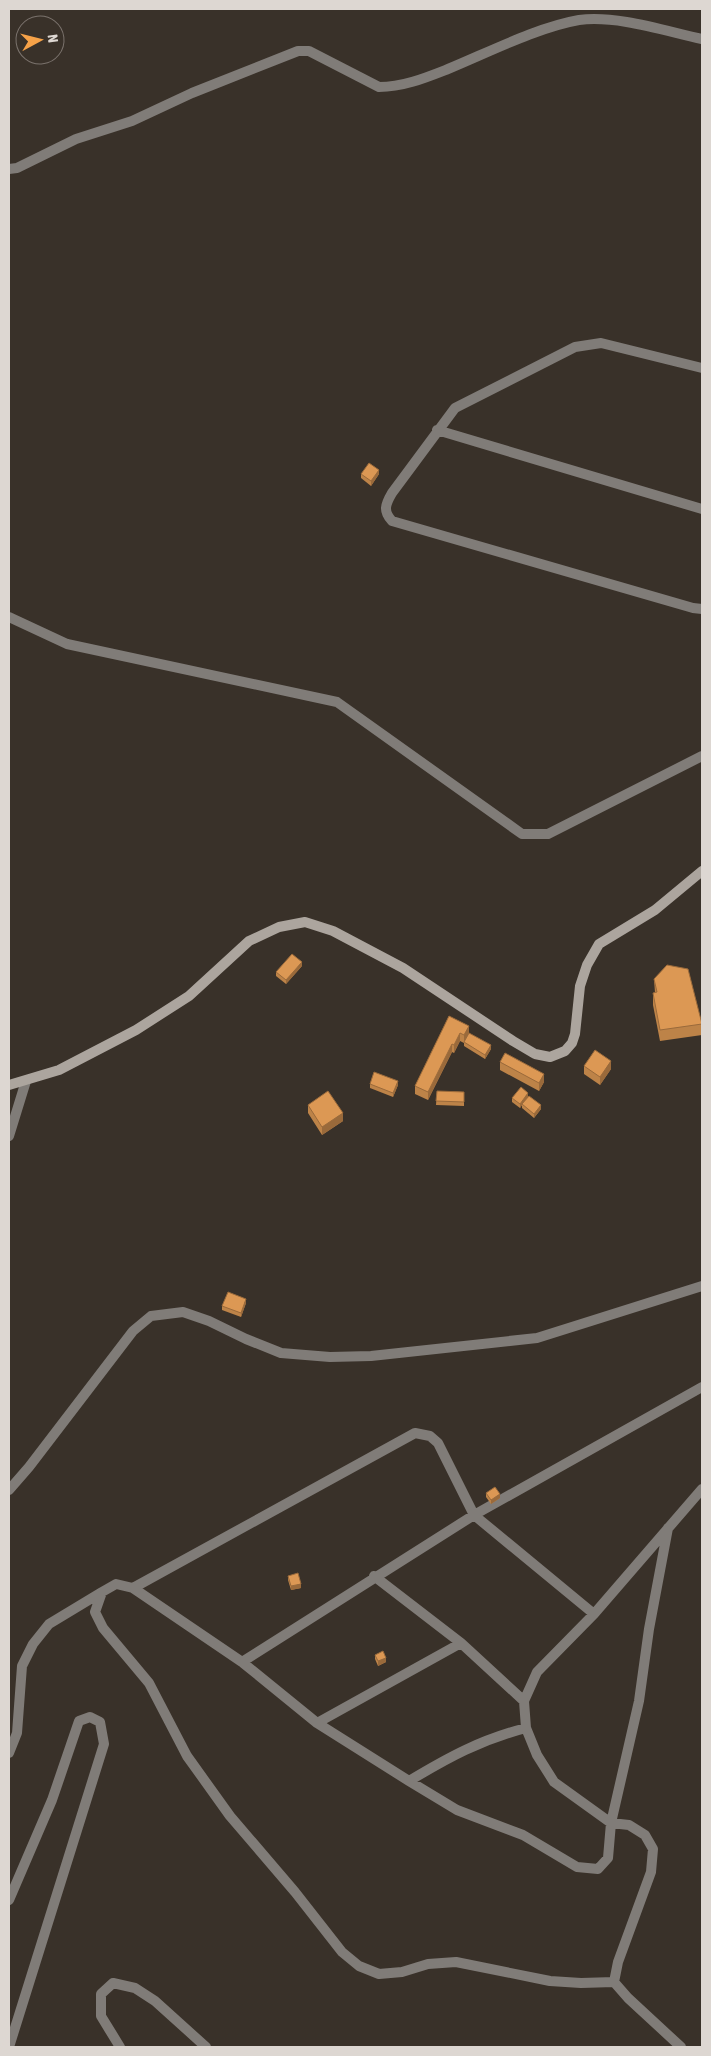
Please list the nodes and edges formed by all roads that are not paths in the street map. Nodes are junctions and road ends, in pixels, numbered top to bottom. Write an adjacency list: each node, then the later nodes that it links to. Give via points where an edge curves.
1 (702, 39): 2 (street, via 608,19 579,20 421,80 391,87 379,87 309,51 298,51)
2 (9, 169)
3 (702, 368): 4 (street, via 601,343 575,347 455,408)
4 (437, 430): 5 (street); 6 (street, via 385,506 392,521)
5 (702, 510)
6 (702, 609)
7 (9, 617): 8 (street, via 67,644 337,702 522,834 548,834)
8 (702, 756)
9 (702, 871): 10 (main road, via 655,910 599,944 580,986 572,1043 565,1051 550,1057 535,1054 513,1041 403,968 333,931 305,922 279,927 249,941 189,996 151,1020 82,1059)
10 (26, 1081): 11 (main road); 12 (street)
11 (9, 1086)
12 (9, 1136)
13 (702, 1286): 16 (street, via 537,1338 371,1356 281,1353 183,1312 151,1316 133,1331)
14 (702, 1387): 17 (street)
15 (702, 1489): 18 (street)
16 (9, 1490)
17 (474, 1515): 19 (street); 20 (street, via 438,1443 430,1436 414,1433); 22 (street)
18 (668, 1528): 22 (street); 30 (street, via 637,1711)
19 (374, 1576): 23 (street); 24 (street)
20 (133, 1588): 21 (street, via 116,1584); 24 (street)
21 (102, 1592): 28 (street, via 49,1624 33,1644 22,1666 17,1734); 32 (street, via 95,1612 103,1628 149,1683 187,1756 261,1853 342,1952 353,1961 379,1974 456,1962 550,1981 580,1984)
22 (594, 1614): 25 (street, via 537,1672)
23 (461, 1643): 25 (street); 26 (street)
24 (242, 1662): 26 (street)
25 (524, 1701): 27 (street)
26 (317, 1723): 29 (street)
27 (526, 1728): 29 (street, via 458,1752); 30 (street, via 537,1755 554,1782)
28 (9, 1753)
29 (408, 1782): 30 (street, via 458,1810 523,1835 577,1867 598,1869 608,1858)
30 (610, 1823): 32 (street, via 630,1825 645,1835 653,1848 651,1872 618,1962)
31 (9, 1900): 33 (street, via 52,1800 79,1721 90,1717 100,1722 104,1744)
32 (614, 1982): 36 (street)
33 (9, 2047)
34 (120, 2047): 35 (street, via 101,2016 101,1994 113,1982 135,1988 155,2001)
35 (206, 2047)
36 (680, 2047)

